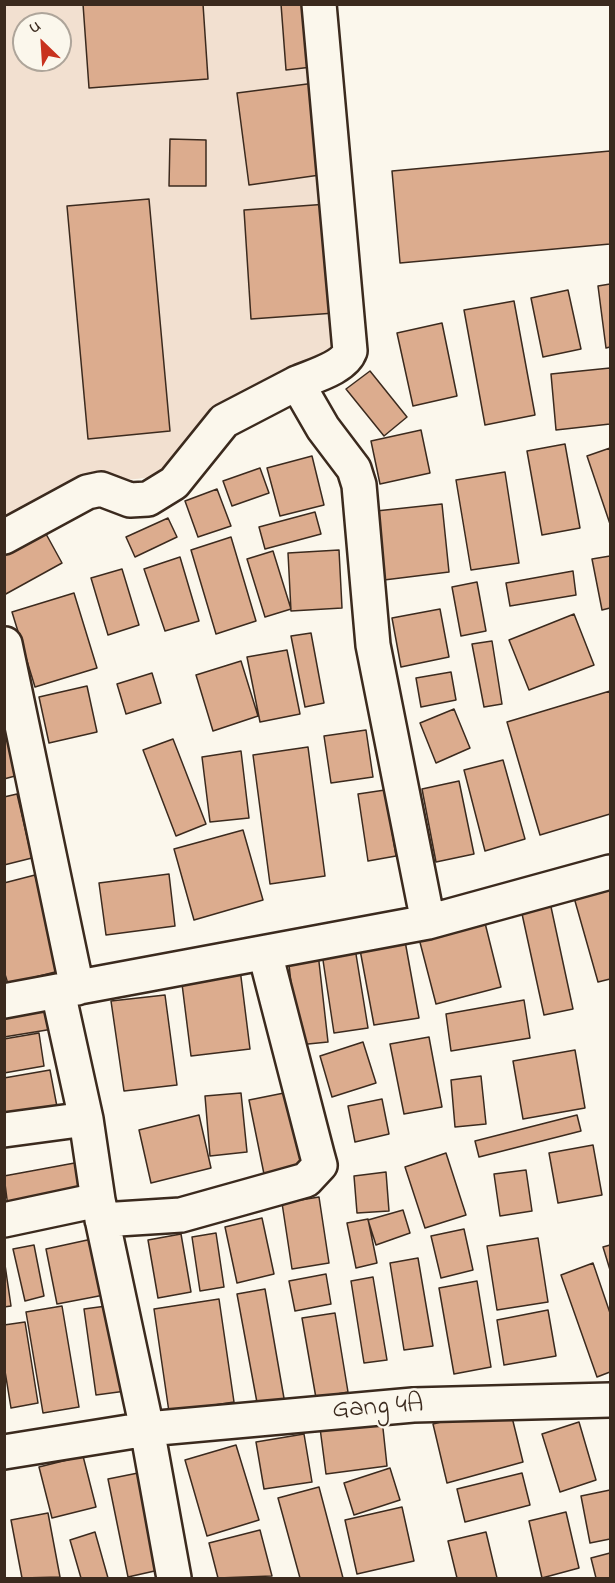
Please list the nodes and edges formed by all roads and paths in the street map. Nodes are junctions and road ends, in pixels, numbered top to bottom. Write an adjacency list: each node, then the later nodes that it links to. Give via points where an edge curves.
1 (319, 4): 2 (street, via 350,351 341,362)
2 (297, 383): 3 (street, via 224,421 174,483 148,499 130,500 101,489 87,492); 6 (street, via 323,428 354,469 359,485 373,645)
3 (4, 537)
4 (5, 644): 8 (street)
5 (610, 872): 6 (street)
6 (428, 922): 7 (street)
7 (265, 954): 8 (street); 12 (street, via 320,1165 306,1180 181,1215)
8 (68, 990): 9 (street); 10 (street)
9 (4, 1001)
10 (86, 1119): 11 (street); 12 (street)
11 (4, 1131)
12 (100, 1210): 13 (street); 15 (street)
13 (4, 1220)
14 (610, 1400): 15 (street, Gang 4A, via 413,1406)
15 (147, 1429): 16 (street, Gang 4A); 17 (street)
16 (4, 1452)
17 (174, 1578)

